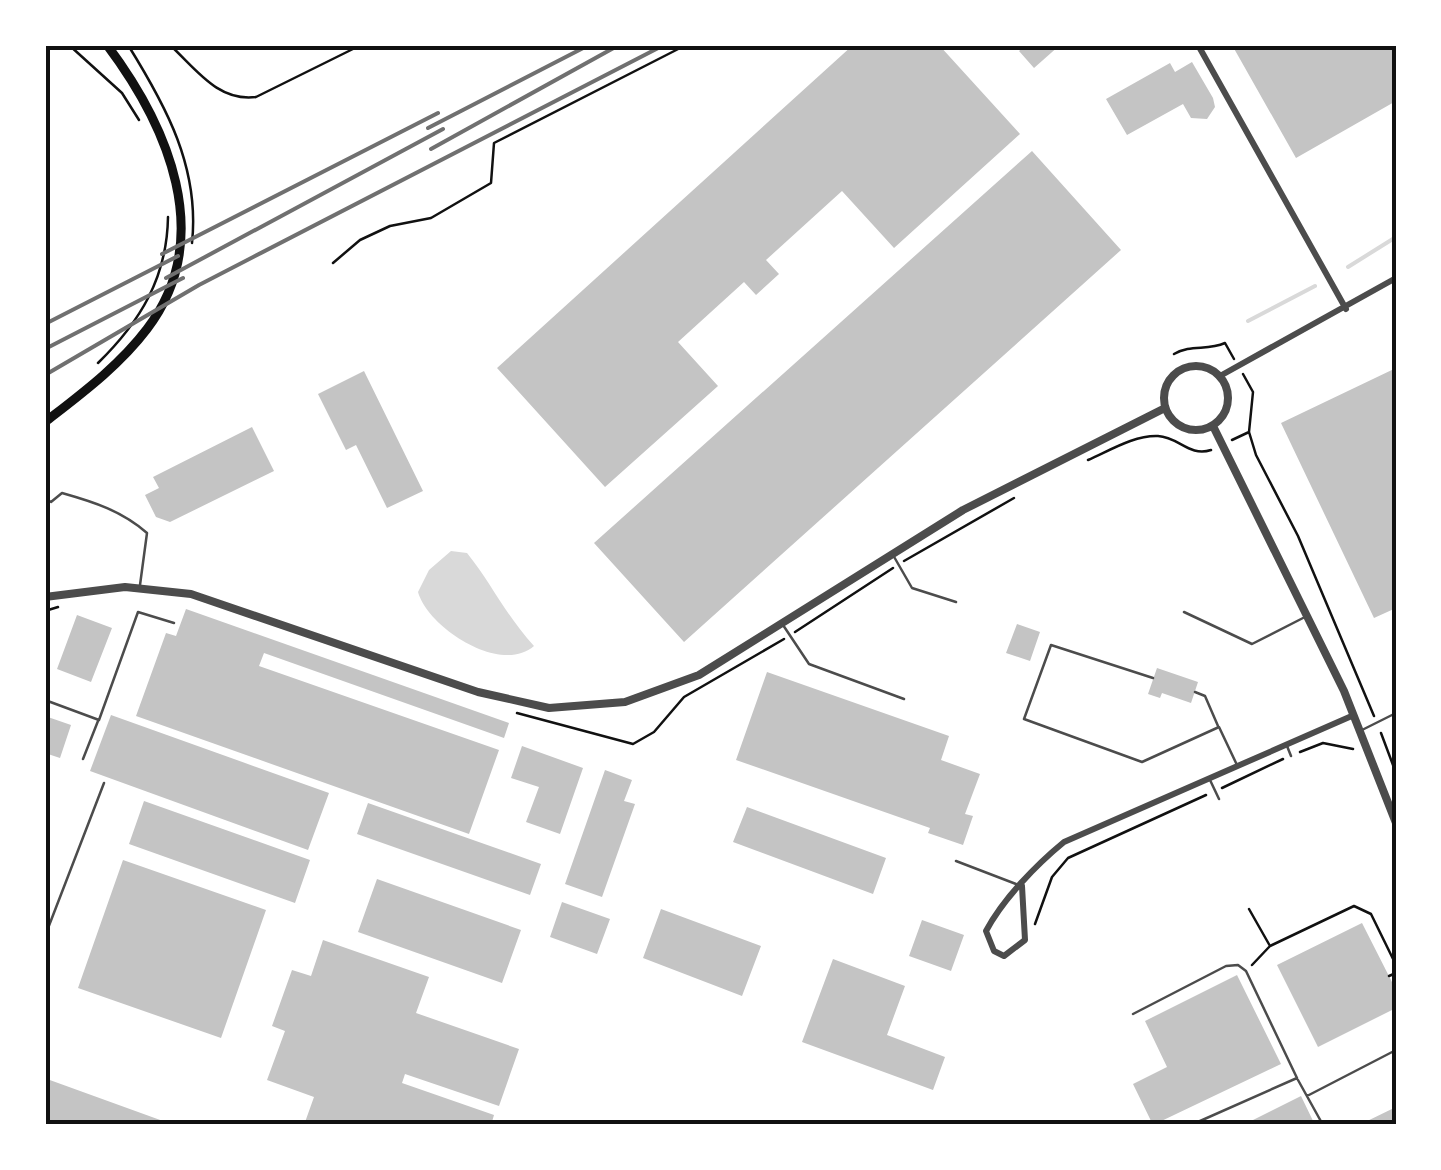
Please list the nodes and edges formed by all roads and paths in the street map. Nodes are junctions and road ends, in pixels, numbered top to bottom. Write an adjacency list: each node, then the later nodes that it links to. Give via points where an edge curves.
1 (69, 45): 7 (path, via 122,93)
2 (107, 45): 18 (main road, via 154,116 174,170 181,221 168,291 148,327)
3 (170, 45): 4 (path, via 224,94 239,99 256,97)
4 (361, 45)
5 (686, 45): 9 (path, via 494,143 491,183 431,218 360,240)
6 (1198, 45): 11 (street)
7 (142, 124)
8 (167, 206): 14 (path, via 158,278 142,311)
9 (334, 264)
10 (1396, 278): 11 (street)
11 (1346, 308): 15 (street)
12 (1225, 343): 13 (path)
13 (1174, 354)
14 (96, 365)
15 (1220, 376): 17 (street, via 1206,366 1182,369 1165,389); 19 (street, via 1229,400)
16 (1254, 392): 20 (path)
17 (1165, 408): 19 (street, via 1184,428); 25 (street, via 1016,481)
18 (45, 422)
19 (1213, 426): 21 (street)
20 (1248, 432): 21 (path); 45 (path)
21 (1222, 444): 22 (path, via 1195,452 1157,436 1136,439); 33 (street)
22 (1074, 466)
23 (1025, 492): 26 (path)
24 (45, 499): 27 (lane, via 62,493 86,500 147,533)
25 (892, 554): 26 (lane); 35 (street)
26 (899, 564): 29 (lane, via 912,588); 36 (path)
27 (140, 586): 28 (street); 35 (street, via 191,594 478,692 562,709 601,708 656,694)
28 (45, 597)
29 (956, 602)
30 (61, 606): 31 (path)
31 (45, 611)
32 (1184, 612): 33 (lane, via 1252,644)
33 (1308, 615): 43 (street)
34 (174, 623): 44 (lane, via 138,612)
35 (782, 624): 36 (lane)
36 (790, 636): 39 (lane, via 809,664); 41 (path, via 684,697 654,732 633,744)
37 (1154, 678): 46 (lane, via 1050,645 1024,720 1142,762)
38 (1195, 692): 46 (lane, via 1205,696)
39 (904, 698)
40 (45, 700): 44 (lane)
41 (512, 711)
42 (1396, 713): 45 (lane)
43 (1354, 715): 47 (street); 48 (street)
44 (98, 720): 51 (lane)
45 (1376, 722): 47 (lane); 53 (path)
46 (1219, 727): 52 (lane)
47 (1360, 730): 49 (street)
48 (1287, 744): 50 (lane); 52 (street)
49 (1366, 744): 50 (path, via 1350,751 1323,743); 58 (street)
50 (1291, 756): 56 (path)
51 (83, 758)
52 (1238, 766): 54 (street)
53 (1396, 774)
54 (1210, 778): 56 (lane); 60 (street, via 1064,842)
55 (104, 783): 62 (lane)
56 (1215, 791): 57 (lane); 63 (path, via 1068,858 1052,877)
57 (1218, 799)
58 (1396, 823)
59 (956, 861): 60 (lane)
60 (1022, 886): 63 (street); 63 (street, via 986,931 994,951 1004,956)
61 (1249, 909): 64 (path)
62 (45, 936)
63 (1024, 940)
64 (1270, 946): 65 (path, via 1354,906 1371,914); 66 (path)
65 (1396, 965)
66 (1246, 970): 69 (lane, via 1226,966); 71 (lane)
67 (1396, 973): 68 (path)
68 (1389, 976)
69 (1132, 1014)
70 (1396, 1050): 72 (lane)
71 (1297, 1078): 72 (lane); 73 (lane)
72 (1307, 1096): 74 (lane)
73 (1191, 1125)
74 (1324, 1125)

